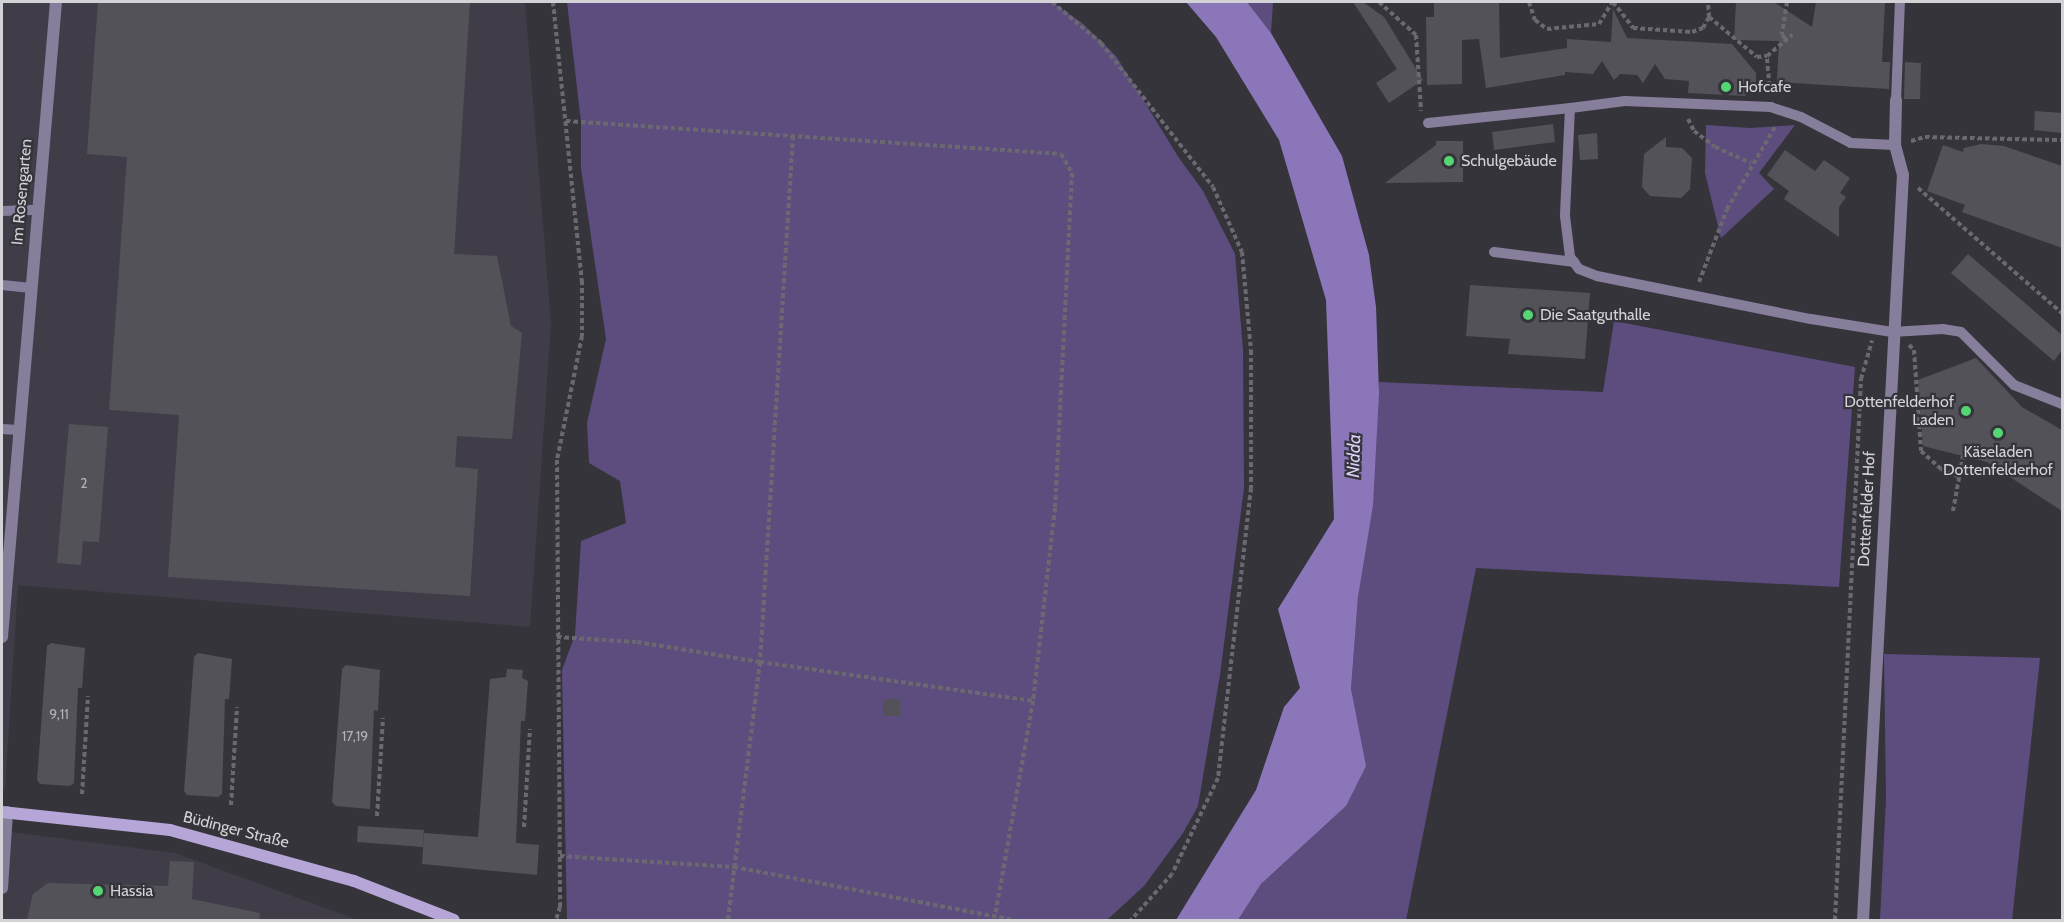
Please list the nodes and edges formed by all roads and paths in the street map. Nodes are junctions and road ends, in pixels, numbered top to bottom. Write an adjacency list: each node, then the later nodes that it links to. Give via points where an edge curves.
1 (56, 2): 26 (street, Im Rosengarten)
2 (553, 2): 19 (path)
3 (1052, 2): 64 (path, via 1101,43 1214,187 1242,252 1251,350 1251,488 1218,778 1172,874)
4 (1379, 2): 20 (path, via 1416,35 1421,111)
5 (1529, 2): 6 (path, via 1535,20 1547,29 1599,24)
6 (1612, 2): 10 (path, via 1633,28 1692,32 1703,28)
7 (1708, 2): 10 (path)
8 (1787, 2): 12 (path, via 1780,33)
9 (1900, 2): 14 (lane)
10 (1709, 17): 13 (path, via 1757,57)
11 (1792, 35): 12 (path)
12 (1787, 40): 13 (path)
13 (1767, 56): 16 (path)
14 (1896, 100): 23 (street, Dottenfelder Hof)
15 (1683, 104): 16 (lane); 17 (lane, via 1625,101); 24 (path, via 1694,131 1715,147)
16 (1771, 107): 18 (lane)
17 (1570, 108): 20 (lane); 29 (lane, via 1565,216)
18 (1785, 111): 23 (lane, via 1851,143); 24 (path)
19 (566, 121): 21 (path); 44 (path, via 582,281 582,336 557,460)
20 (1428, 123)
21 (792, 136): 45 (path); 47 (path, via 1061,154 1072,173 1055,508)
22 (2062, 140): 23 (path, via 1925,137)
23 (1895, 145): 25 (street, Dottenfelder Hof)
24 (1751, 163): 32 (path, via 1727,209)
25 (1903, 175): 33 (path); 35 (street, Dottenfelder Hof)
26 (38, 210): 27 (lane); 31 (street, Im Rosengarten)
27 (2, 211)
28 (1494, 252): 29 (lane)
29 (1574, 262): 32 (lane, via 1579,269 1597,276)
30 (2, 285): 31 (lane)
31 (31, 288): 38 (street, Im Rosengarten)
32 (1694, 297): 34 (lane)
33 (2062, 313)
34 (1875, 330): 35 (lane); 65 (path, via 1861,379)
35 (1892, 332): 36 (lane, via 1961,332 2014,385); 40 (path, via 1914,350 1921,451 1941,469); 66 (street, Dottenfelder Hof)
36 (2062, 404)
37 (2, 429): 38 (lane)
38 (19, 430): 42 (street, Im Rosengarten)
39 (1963, 456): 40 (path)
40 (1960, 477): 41 (path)
41 (1953, 511)
42 (3, 593): 43 (street, Im Rosengarten)
43 (2, 637)
44 (557, 637): 45 (path, via 638,642); 56 (path)
45 (760, 662): 47 (path); 57 (path)
46 (88, 696): 51 (path)
47 (1033, 701): 59 (path)
48 (237, 707): 52 (path)
49 (383, 718): 54 (path)
50 (530, 729): 55 (path)
51 (82, 794)
52 (231, 805)
53 (4, 812): 58 (street); 60 (main road, Büdinger Straße, via 181,833 354,881)
54 (377, 816)
55 (524, 827)
56 (560, 856): 57 (path); 61 (path)
57 (734, 867): 59 (path); 62 (path)
58 (2, 888)
59 (995, 917): 63 (path)
60 (454, 921)
61 (556, 921)
62 (728, 921)
63 (1014, 921)
64 (1131, 921)
65 (1835, 921)
66 (1863, 921)

